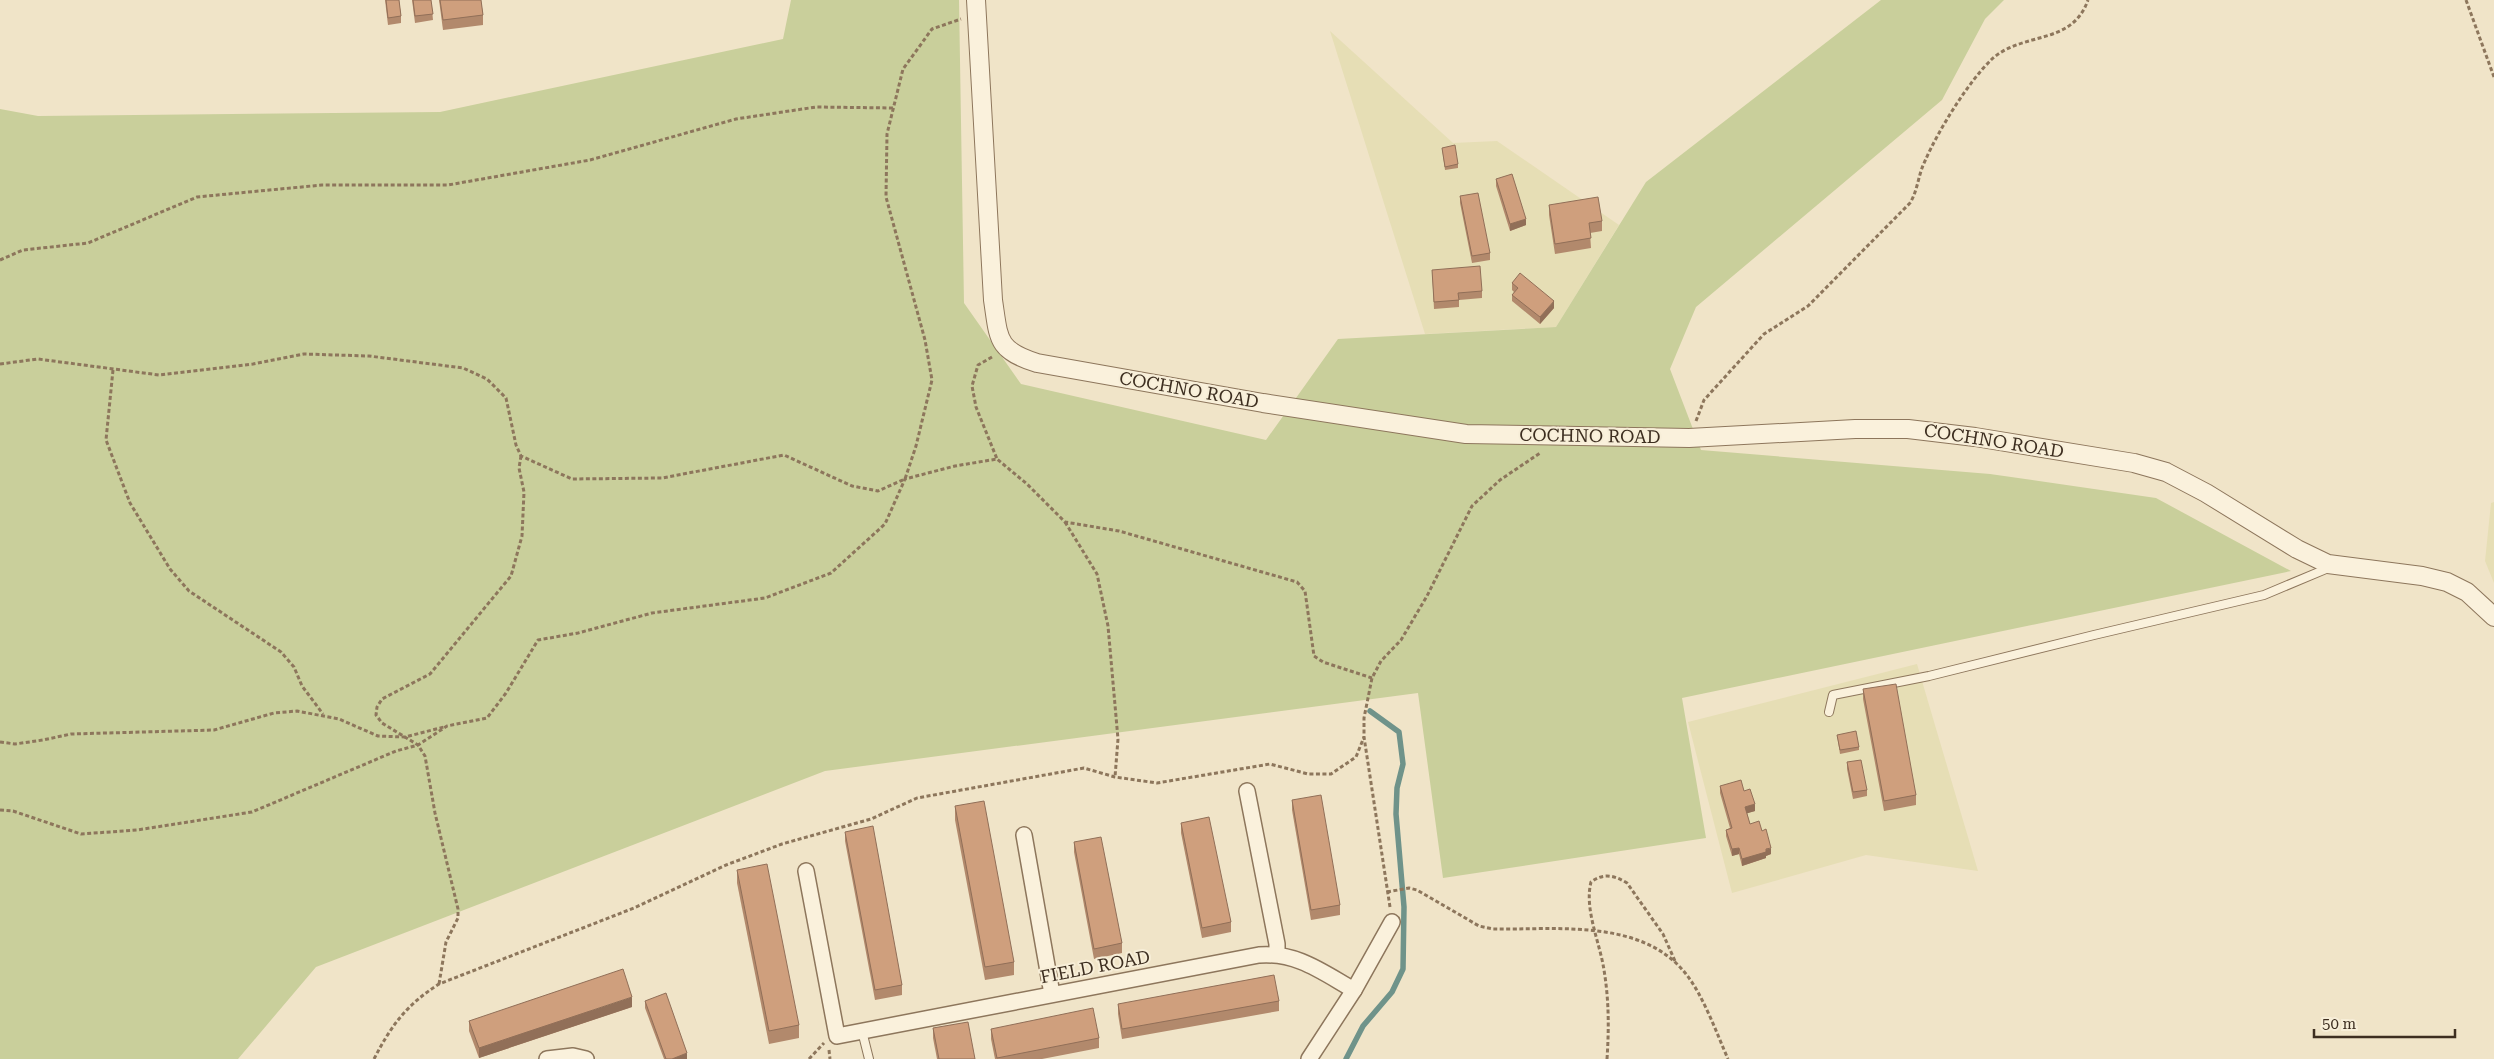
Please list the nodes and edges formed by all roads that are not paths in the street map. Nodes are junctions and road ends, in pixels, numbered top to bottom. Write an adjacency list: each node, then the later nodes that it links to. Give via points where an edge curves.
1 (977, 7): 2 (street, COCHNO ROAD, via 993,300 1001,343 1017,357 1036,363 1466,434 1689,438 1908,428 1975,437 2134,463 2174,477)
2 (2328, 564): 3 (street, COCHNO ROAD, via 2447,582 2467,592); 4 (lane, via 2326,569 2264,595 1929,676 1833,695)
3 (2494, 617)
4 (1829, 712)
5 (1247, 791): 9 (street, via 1278,944)
6 (1024, 835): 11 (street)
7 (806, 871): 12 (street, FIELD ROAD, via 837,1036)
8 (1392, 922): 10 (street)
9 (1277, 954): 10 (street, FIELD ROAD, via 1307,963); 11 (street, FIELD ROAD)
10 (1354, 990): 16 (street)
11 (1052, 994): 12 (street, FIELD ROAD)
12 (862, 1031): 15 (lane)
13 (547, 1059): 14 (street, via 573,1056)
14 (586, 1059)
15 (869, 1059)
16 (1309, 1059)

